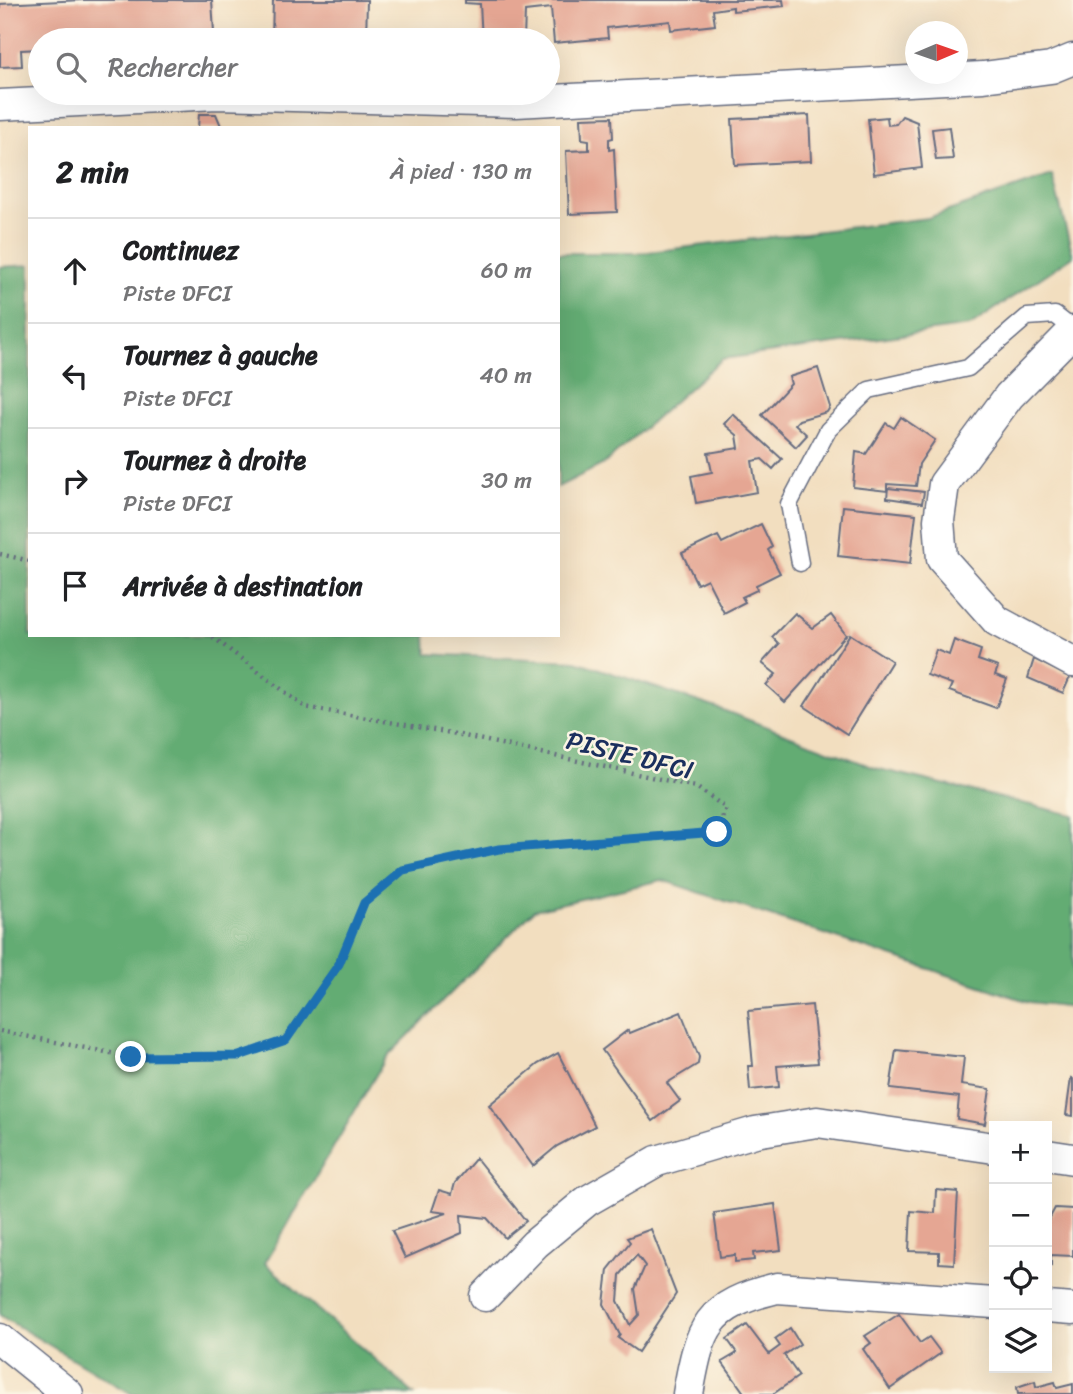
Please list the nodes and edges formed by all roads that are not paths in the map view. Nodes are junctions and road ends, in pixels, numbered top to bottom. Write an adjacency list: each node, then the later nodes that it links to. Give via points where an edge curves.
1 (1073, 59): 2 (street, via 1051,68 983,77)
2 (560, 100)
3 (28, 103): 4 (street)
4 (0, 104)
5 (1073, 330): 6 (lane, via 1055,315 1027,317 968,368 869,390 828,430 789,503); 7 (street, via 1009,396 944,484 939,520 942,559 998,621)
6 (800, 563)
7 (1073, 662)
8 (989, 1146): 11 (street, via 817,1122 706,1146 657,1161 587,1201 535,1244)
9 (1052, 1156): 10 (street)
10 (1073, 1159)
11 (485, 1296)
12 (989, 1303): 17 (street, via 777,1288 743,1296 716,1313 696,1347)
13 (1052, 1307): 14 (street)
14 (1073, 1309)
15 (0, 1339): 16 (street)
16 (68, 1394)
17 (688, 1394)

